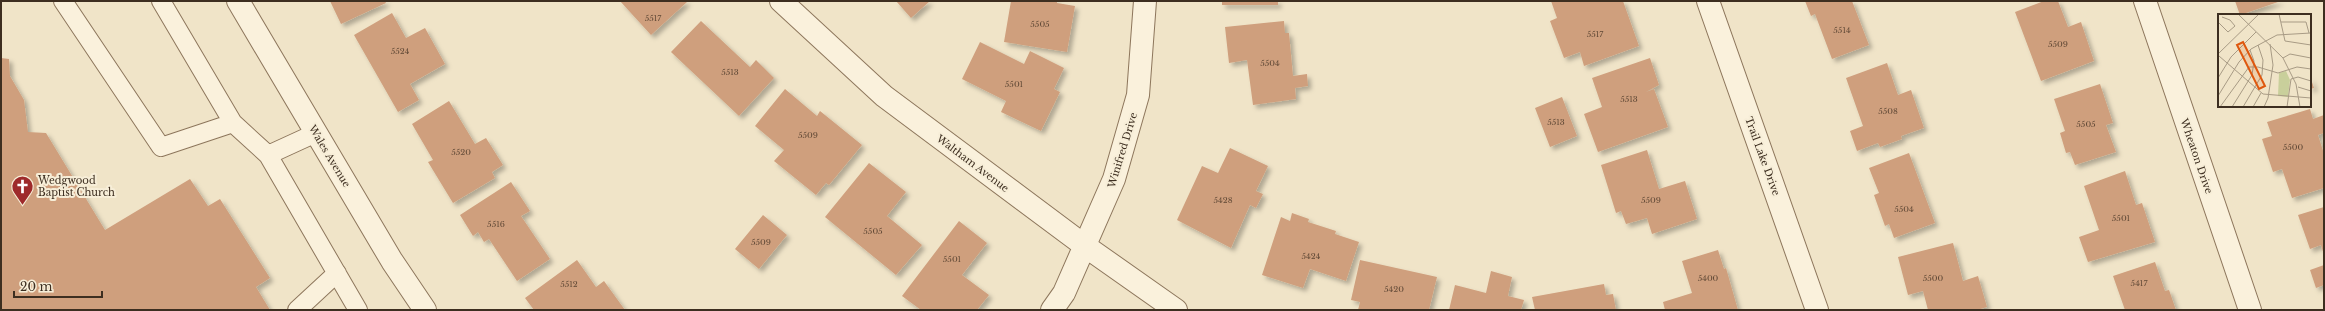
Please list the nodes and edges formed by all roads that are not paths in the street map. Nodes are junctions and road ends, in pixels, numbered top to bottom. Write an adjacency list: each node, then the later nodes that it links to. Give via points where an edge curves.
1 (63, 1): 8 (lane, via 161,147)
2 (160, 1): 8 (lane)
3 (238, 1): 9 (street, Wales Avenue)
4 (781, 1): 11 (street, Waltham Avenue, via 884,96)
5 (1145, 1): 11 (street, Winifred Drive, via 1138,95 1114,179)
6 (1708, 1): 18 (street, Trail Lake Drive)
7 (2145, 1): 19 (street, Wheaton Drive)
8 (233, 123): 10 (lane)
9 (316, 133): 10 (lane); 15 (street, Wales Avenue, via 392,261)
10 (268, 155): 12 (lane)
11 (1085, 246): 16 (street, Winifred Drive, via 1064,294); 17 (street, Waltham Avenue)
12 (337, 273): 13 (lane); 14 (lane)
13 (297, 310)
14 (358, 310)
15 (425, 310)
16 (1052, 310)
17 (1176, 310)
18 (1817, 310)
19 (2250, 310)

